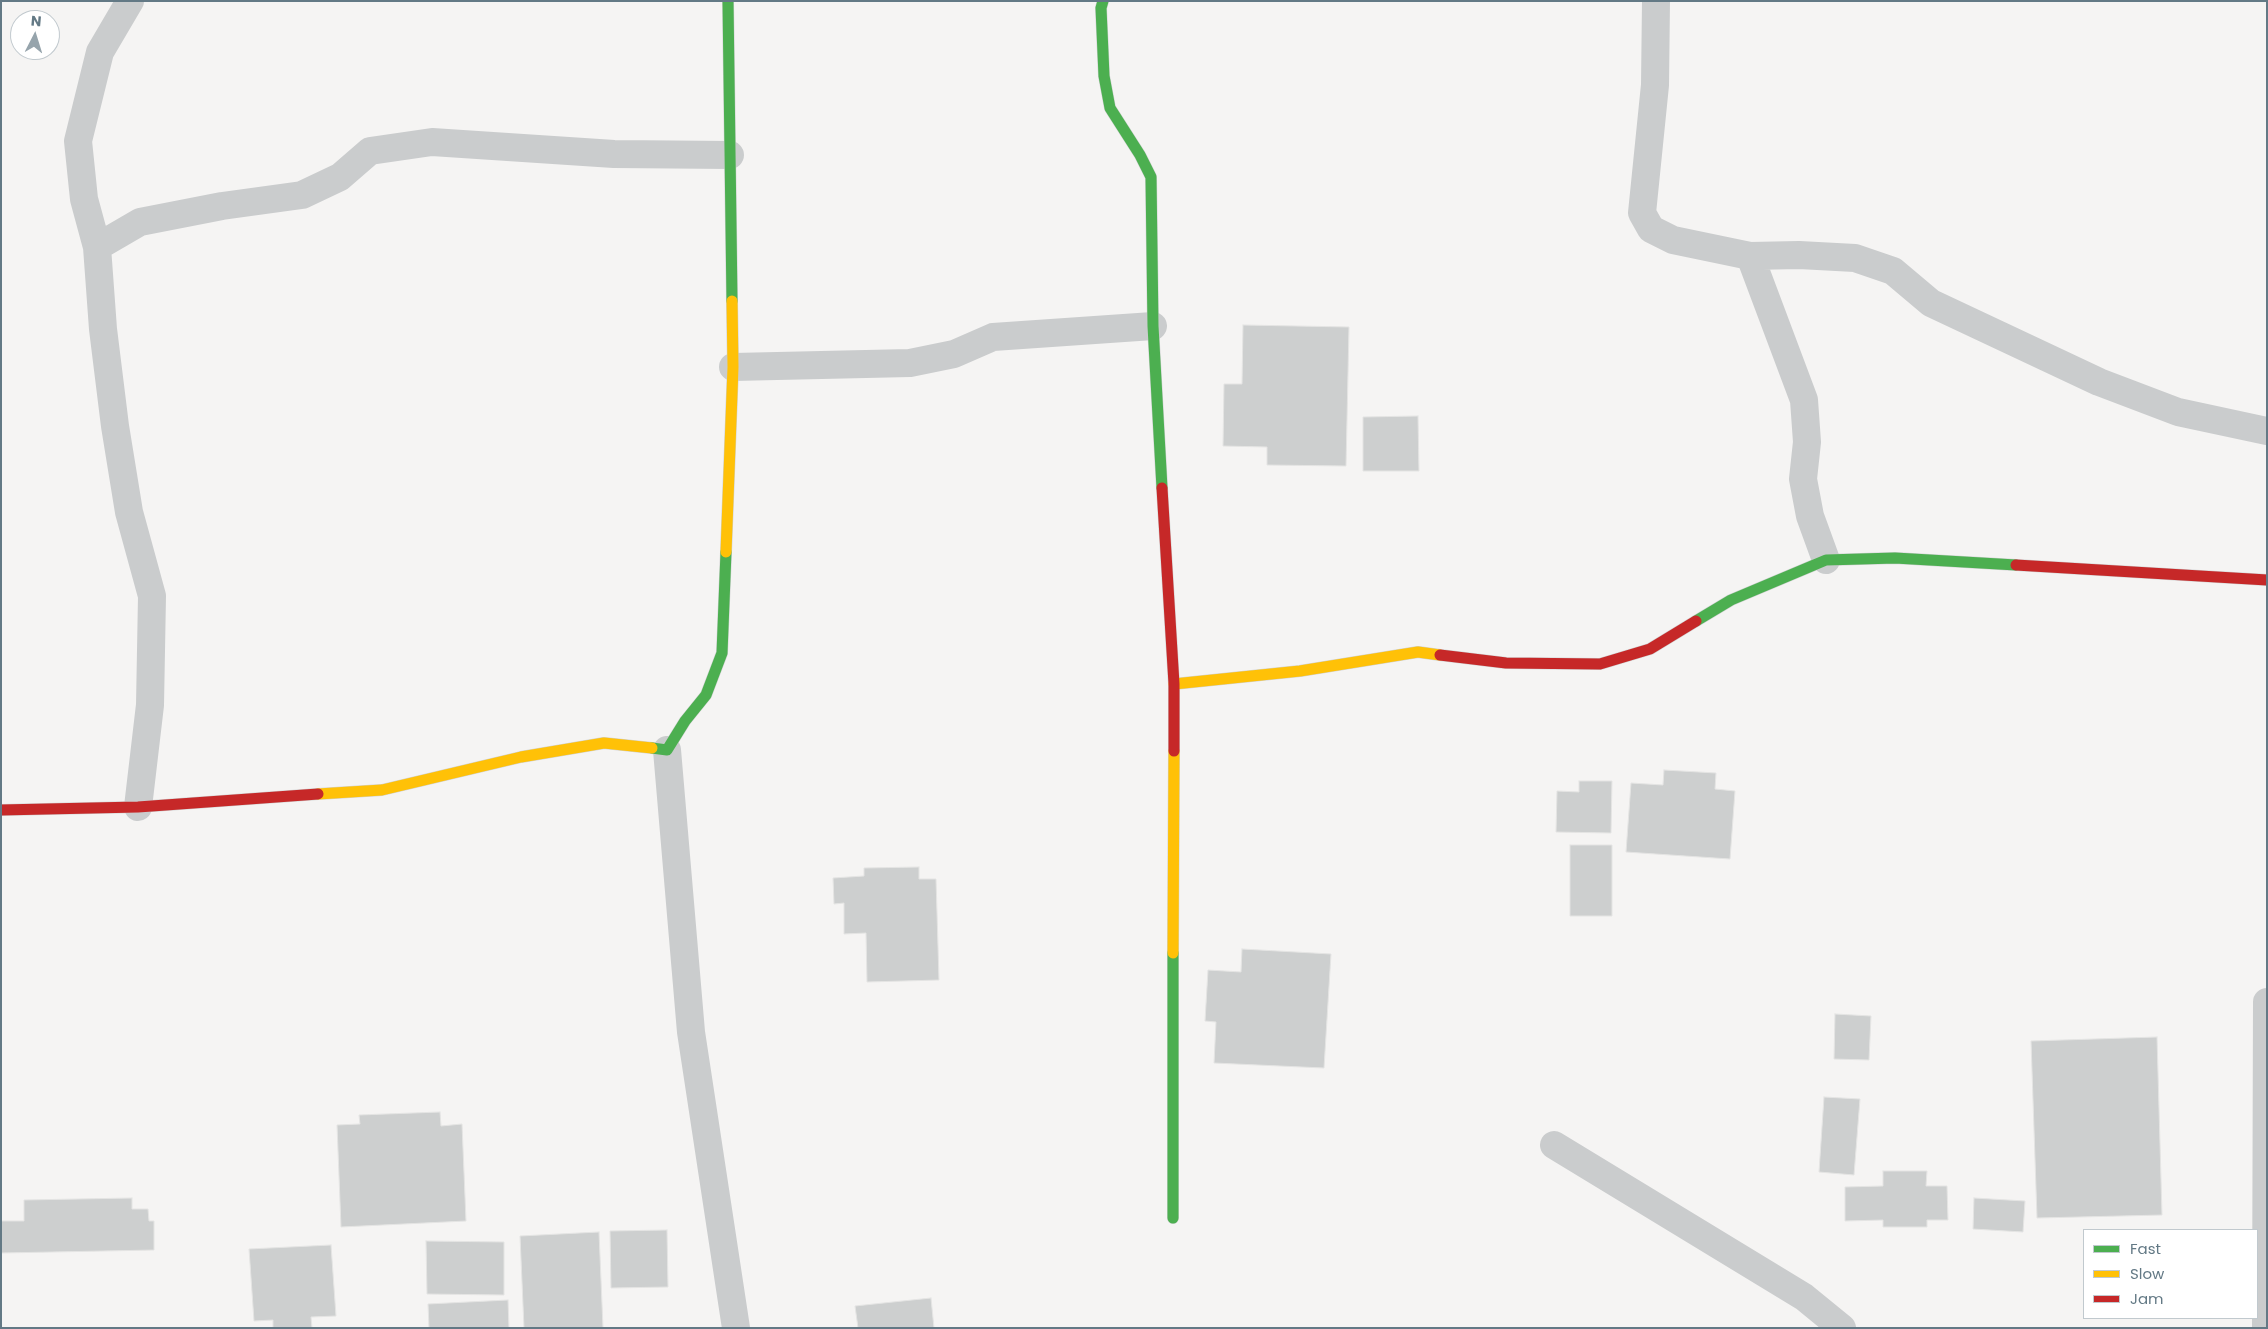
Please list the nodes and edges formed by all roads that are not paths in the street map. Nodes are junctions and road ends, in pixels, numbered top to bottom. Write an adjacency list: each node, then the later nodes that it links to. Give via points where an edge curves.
1 (130, 1): 6 (street, via 100,52 78,141 84,199)
2 (728, 1): 5 (street)
3 (1103, 1): 8 (street, via 1104,76 1110,108 1152,177)
4 (1656, 1): 7 (street, via 1655,84 1642,213 1651,229 1673,240)
5 (730, 155): 6 (street, via 614,154 432,142 370,151 340,177 302,195 140,222); 9 (street)
6 (97, 247): 15 (street, via 115,426 129,512 152,596 150,705)
7 (1750, 256): 10 (street, via 1855,258 1894,271 1931,303 2100,382 2178,412); 11 (street, via 1804,400 1807,442 1803,479 1810,516)
8 (1154, 326): 9 (street, via 993,336 954,354 910,363); 13 (street)
9 (733, 367): 14 (street, via 722,653 706,695)
10 (2267, 431)
11 (1826, 560): 12 (street, via 1895,558); 13 (street, via 1731,600 1650,649 1600,664 1506,663 1418,652 1300,671)
12 (2267, 580)
13 (1174, 684): 19 (street)
14 (667, 750): 15 (street, via 604,743 521,757 382,790); 20 (street, via 691,1032)
15 (138, 807): 16 (street)
16 (1, 810)
17 (2267, 1002): 22 (street)
18 (1554, 1145): 21 (street, via 1804,1297)
19 (1173, 1218)
20 (736, 1328)
21 (1842, 1328)
22 (2266, 1328)

